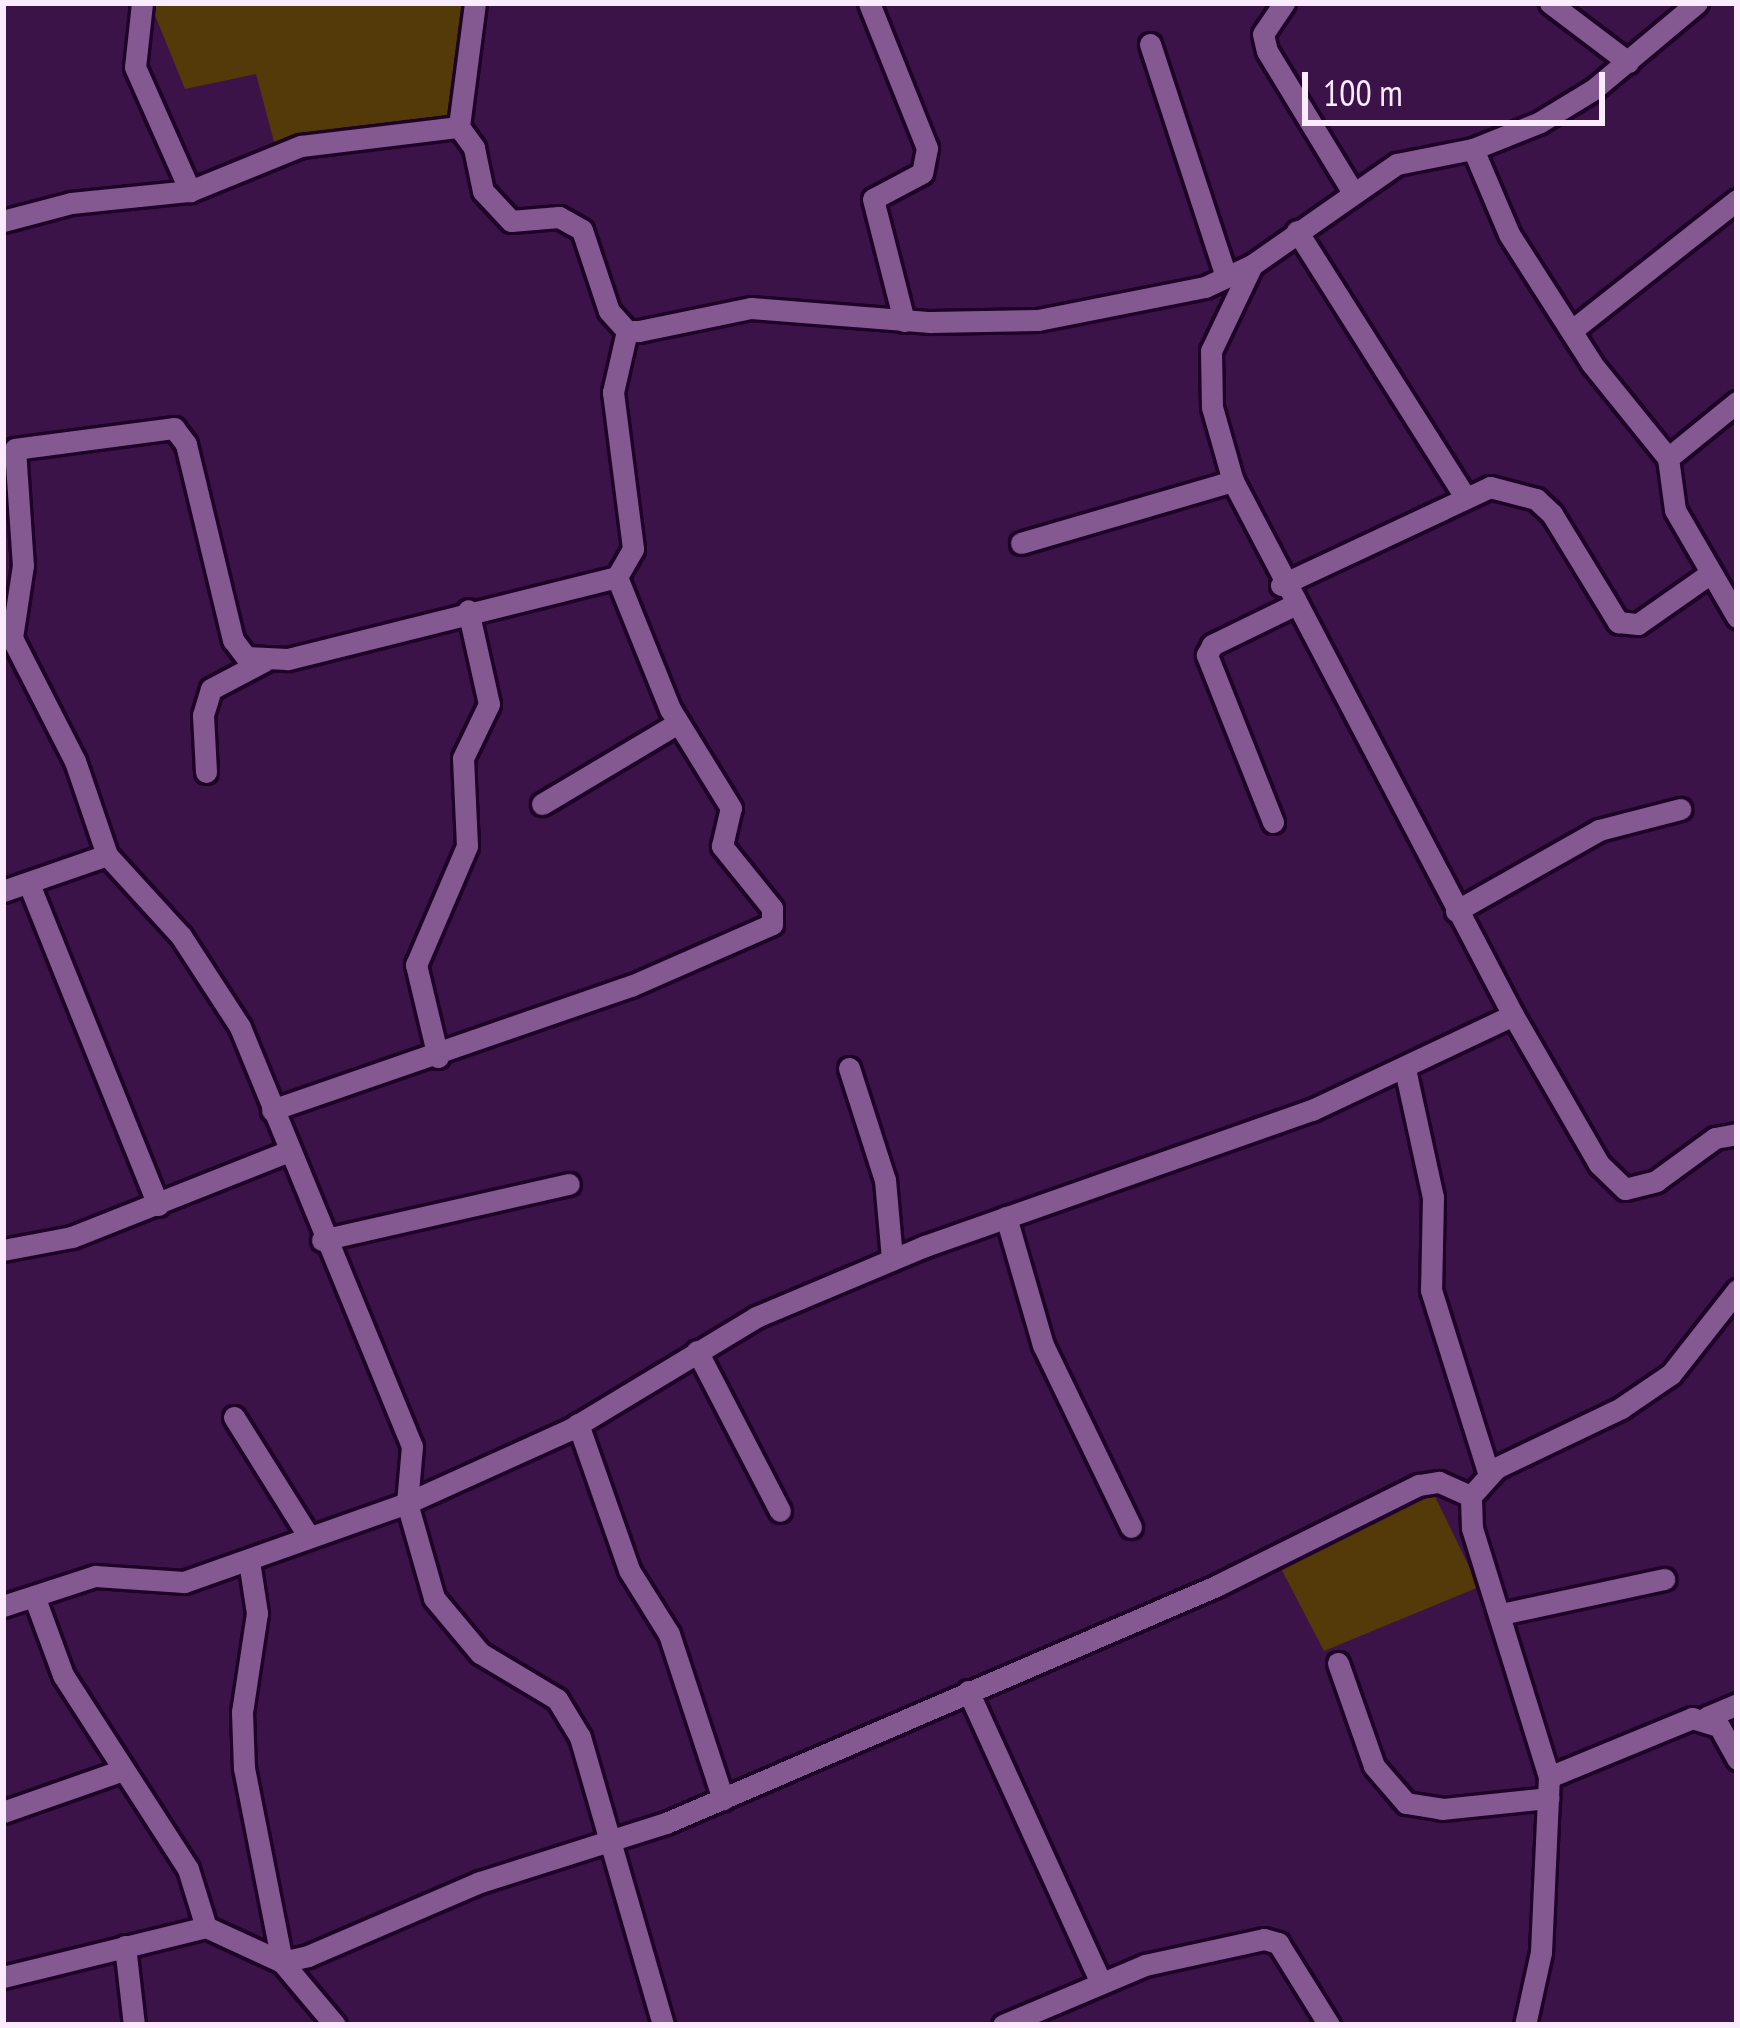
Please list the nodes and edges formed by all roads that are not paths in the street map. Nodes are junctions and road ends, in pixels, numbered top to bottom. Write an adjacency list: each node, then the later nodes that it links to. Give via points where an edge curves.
1 (142, 3): 12 (street, via 135,67)
2 (475, 3): 9 (street)
3 (869, 3): 18 (street, via 928,148 922,173 873,199)
4 (1284, 3): 11 (street, via 1263,34 1267,51)
5 (1550, 3): 8 (street)
6 (1696, 3): 8 (street)
7 (1150, 44): 17 (street)
8 (1628, 62): 10 (street, via 1540,122)
9 (459, 127): 12 (street, via 301,146); 19 (street, via 500,217 559,217 582,230 609,311)
10 (1473, 149): 11 (street, via 1425,154); 20 (street, via 1509,234)
11 (1351, 189): 15 (street)
12 (190, 191): 14 (street, via 71,203)
13 (1737, 200): 20 (street)
14 (3, 220)
15 (1297, 231): 16 (street); 25 (street)
16 (1252, 265): 17 (street); 24 (street, via 1211,351 1212,407)
17 (1226, 278): 18 (street, via 1147,304 1038,320)
18 (904, 321): 19 (street, via 751,308)
19 (627, 331): 28 (street, via 614,392 633,548)
20 (1571, 331): 23 (street)
21 (1737, 402): 23 (street)
22 (9, 449): 33 (street, via 180,430 233,640 246,657); 39 (street, via 22,565 11,638 75,760)
23 (1668, 458): 27 (street, via 1675,510)
24 (1233, 481): 26 (street); 29 (street)
25 (1464, 495): 27 (street, via 1490,487 1543,504 1609,610 1628,626); 29 (street)
26 (1021, 543)
27 (1708, 575): 32 (street)
28 (617, 577): 31 (street); 34 (street)
29 (1281, 585): 30 (street)
30 (1292, 606): 38 (street, via 1224,638 1207,655); 42 (street)
31 (468, 610): 33 (street); 44 (street, via 489,704 463,758 467,847 416,964)
32 (1737, 617)
33 (265, 661): 35 (street, via 211,689 202,716)
34 (678, 723): 36 (street); 44 (street, via 731,808 721,836 731,866 772,908 772,924 750,940)
35 (206, 772)
36 (542, 804)
37 (1680, 809): 42 (street, via 1599,830)
38 (1273, 822)
39 (107, 855): 40 (street); 47 (street, via 209,978 240,1027)
40 (28, 884): 41 (street); 51 (street)
41 (3, 891)
42 (1456, 911): 43 (street)
43 (1513, 1015): 46 (street); 48 (street, via 1599,1164 1625,1189 1656,1181 1715,1138)
44 (438, 1057): 47 (street)
45 (849, 1068): 55 (street, via 885,1180)
46 (1405, 1070): 52 (street, via 1199,1153); 60 (street, via 1433,1197 1431,1290)
47 (272, 1110): 49 (street)
48 (1737, 1134)
49 (287, 1152): 51 (street); 53 (street)
50 (569, 1184): 53 (street)
51 (158, 1205): 54 (street, via 72,1237)
52 (1006, 1217): 55 (street); 64 (street, via 1043,1345)
53 (322, 1240): 62 (street, via 412,1446)
54 (3, 1250)
55 (892, 1259): 57 (street)
56 (1737, 1290): 60 (street, via 1645,1394)
57 (697, 1351): 59 (street); 63 (street)
58 (234, 1417): 65 (street)
59 (578, 1424): 62 (street); 78 (street, via 629,1570 670,1634)
60 (1489, 1475): 61 (street)
61 (1471, 1496): 70 (street, via 1472,1528); 72 (street, via 1438,1482 1419,1485 1216,1586)
62 (407, 1503): 65 (street); 80 (street, via 450,1625 557,1699 569,1718 595,1775)
63 (780, 1510)
64 (1131, 1527)
65 (309, 1537): 66 (street)
66 (249, 1561): 68 (street, via 184,1582 94,1576); 83 (street, via 257,1613 242,1712 244,1768)
67 (1664, 1579): 70 (street)
68 (34, 1596): 69 (street); 76 (street, via 63,1676)
69 (3, 1606)
70 (1501, 1615): 77 (street)
71 (1338, 1664): 77 (street, via 1374,1766 1406,1803 1442,1809)
72 (968, 1691): 78 (street); 85 (street)
73 (1737, 1704): 74 (street)
74 (1707, 1717): 75 (street); 77 (street)
75 (1737, 1759)
76 (120, 1772): 79 (street); 81 (street, via 188,1869)
77 (1548, 1787): 91 (street, via 1541,1952)
78 (723, 1799): 80 (street)
79 (3, 1812)
80 (610, 1842): 83 (street, via 480,1882); 88 (street)
81 (206, 1928): 82 (street); 83 (street)
82 (124, 1946): 84 (street); 86 (street)
83 (282, 1962): 87 (street)
84 (3, 1977)
85 (1101, 1983): 89 (street); 90 (street, via 1188,1953 1264,1939 1278,1943)
86 (134, 2025)
87 (335, 2025)
88 (663, 2025)
89 (1003, 2025)
90 (1329, 2025)
91 (1525, 2025)

